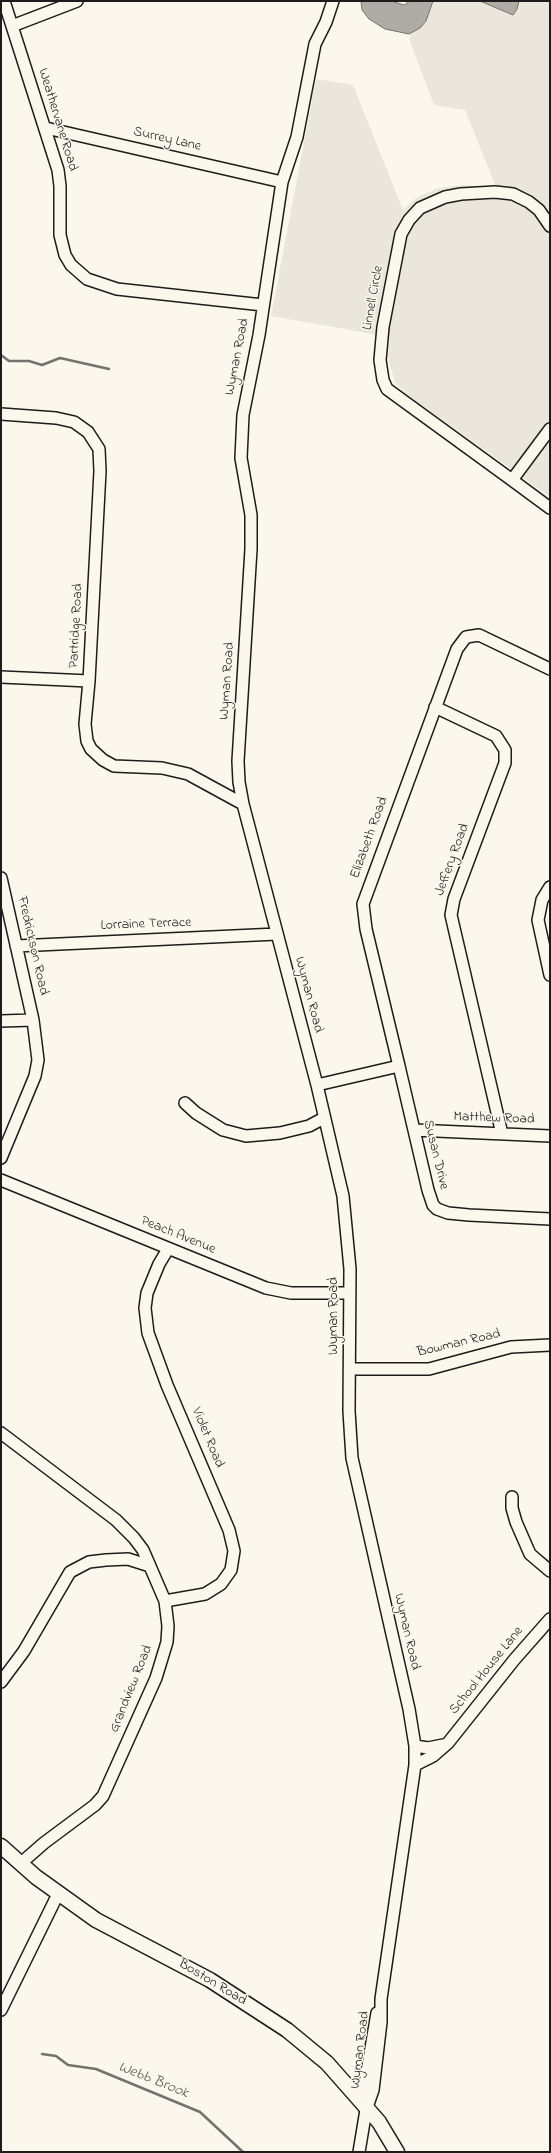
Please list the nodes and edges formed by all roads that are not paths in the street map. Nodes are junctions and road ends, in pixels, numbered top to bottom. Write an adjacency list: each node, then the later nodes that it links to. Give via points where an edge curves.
1 (4, 1): 4 (street, Weathervane Road)
2 (77, 1): 4 (street)
3 (333, 1): 6 (street, Wyman Road, via 315,44 297,138)
4 (12, 26): 5 (street, Weathervane Road)
5 (46, 128): 6 (street, Surrey Lane); 8 (street, Weathervane Road, via 60,177 61,242 68,260 80,275 117,289)
6 (282, 182): 8 (street, Wyman Road)
7 (550, 226): 11 (street, Linnell Circle, via 539,210 513,194 461,194 444,197 420,208 401,234 383,327 380,360 382,380 387,389)
8 (263, 305): 17 (street, Wyman Road, via 246,399 241,458 250,515 251,549 238,761)
9 (1, 414): 15 (street, Partridge Road, via 56,418 74,422 88,432 99,449)
10 (550, 429): 11 (street)
11 (512, 480): 12 (street, Linnell Circle)
12 (550, 508)
13 (550, 669): 16 (street, Elizabeth Road, via 485,637 471,635 462,641 457,649)
14 (1, 677): 15 (street)
15 (89, 681): 17 (street, Partridge Road, via 85,714 86,733 91,749 103,760 119,767 162,768 183,773)
16 (436, 707): 25 (street, Elizabeth Road, via 363,904 366,929); 30 (street, Jeffery Road, via 496,736 505,750 505,763 454,898 451,915)
17 (243, 804): 20 (street, Wyman Road)
18 (1, 878): 21 (street, Fredrickson Road)
19 (550, 887): 22 (street, via 542,900 538,920)
20 (277, 934): 21 (street, Lorraine Terrace); 26 (street, Wyman Road)
21 (16, 946): 23 (street, Fredrickson Road)
22 (550, 975)
23 (32, 1020): 24 (street); 32 (street, Fredrickson Road, via 37,1051 35,1076)
24 (1, 1021)
25 (398, 1066): 26 (street); 29 (street, Susan Drive)
26 (317, 1085): 28 (street, Wyman Road)
27 (185, 1103): 28 (street, via 223,1130 246,1136 280,1133 309,1126)
28 (324, 1118): 36 (street, Wyman Road, via 347,1222)
29 (414, 1130): 30 (street, Matthew Road); 34 (street, Susan Drive, via 428,1190 437,1209 468,1215)
30 (502, 1134): 31 (street, Matthew Road)
31 (550, 1136)
32 (1, 1158)
33 (1, 1180): 35 (street, Peach Avenue)
34 (550, 1219)
35 (168, 1249): 36 (street, Peach Avenue, via 266,1288 291,1293); 43 (street, Violet Road, via 147,1293 145,1308 148,1333 167,1385 229,1530 234,1551 231,1570 221,1584 205,1594)
36 (350, 1293): 38 (street, Wyman Road)
37 (550, 1345): 38 (street, Bowman Road, via 511,1347 429,1369)
38 (350, 1369): 47 (street, Wyman Road, via 354,1472)
39 (1, 1433): 41 (street, Grandview Road, via 116,1520 134,1538)
40 (512, 1497): 42 (street, via 516,1522 530,1554)
41 (150, 1566): 43 (street, Grandview Road); 45 (street, via 128,1559 106,1560 89,1562 70,1572 24,1651)
42 (550, 1571)
43 (166, 1601): 50 (street, Grandview Road, via 167,1642 156,1678 106,1792 95,1806)
44 (550, 1619): 46 (street, School House Lane)
45 (1, 1682)
46 (448, 1743): 47 (street, via 428,1748); 48 (street, School House Lane, via 433,1756)
47 (415, 1746): 48 (street, Wyman Road)
48 (415, 1765): 53 (street, Wyman Road, via 381,2000 382,2022 374,2083)
49 (1, 1846): 50 (main road, Boston Road)
50 (20, 1864): 51 (main road, Boston Road)
51 (58, 1894): 52 (street); 53 (main road, Boston Road, via 96,1920 210,1980 287,2030 327,2063)
52 (1, 2010)
53 (366, 2110): 54 (street, Wyman Road); 55 (main road, Boston Road, via 378,2122)
54 (359, 2152)
55 (397, 2152)

